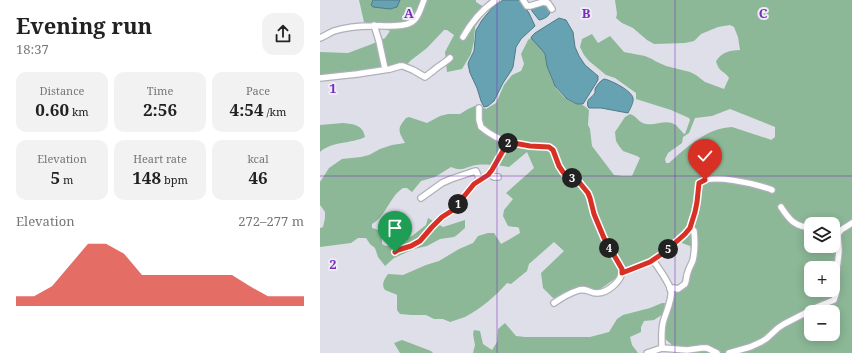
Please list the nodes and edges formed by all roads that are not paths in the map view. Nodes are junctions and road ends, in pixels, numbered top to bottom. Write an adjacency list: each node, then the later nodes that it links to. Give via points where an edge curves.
1 (424, 0): 5 (street, via 411,23)
2 (496, 0): 6 (street, via 476,17)
3 (523, 0): 4 (street, via 527,6 545,2)
4 (552, 9)
5 (374, 26): 7 (street, via 334,31); 9 (street)
6 (463, 36)
7 (320, 38)
8 (450, 58): 9 (street, via 424,77 403,66)
9 (385, 69): 10 (street)
10 (320, 78)
11 (480, 108): 12 (street, via 481,127)
12 (508, 142): 13 (street); 26 (street, via 549,147 553,150 566,176 579,182 588,193 597,222)
13 (489, 174): 14 (street); 15 (street)
14 (498, 177)
15 (480, 180): 17 (street, via 476,171 472,172 442,183); 23 (street, via 420,241)
16 (772, 190): 21 (street, via 748,182 712,179 702,181 699,183)
17 (421, 198)
18 (781, 207): 20 (street, via 789,219)
19 (852, 223): 22 (street)
20 (804, 226)
21 (690, 227): 25 (street); 27 (street, via 694,231 695,239 693,262 685,284 681,288)
22 (840, 231)
23 (395, 252)
24 (838, 253): 32 (street, via 834,300 784,324 761,342)
25 (653, 260): 26 (street); 27 (street)
26 (622, 273): 28 (street, via 608,290 595,293 585,289 579,290)
27 (670, 290): 29 (street, via 670,302 662,329)
28 (554, 303)
29 (662, 348): 30 (street); 31 (street, via 707,348)
30 (647, 353)
31 (717, 353)
32 (729, 353)

